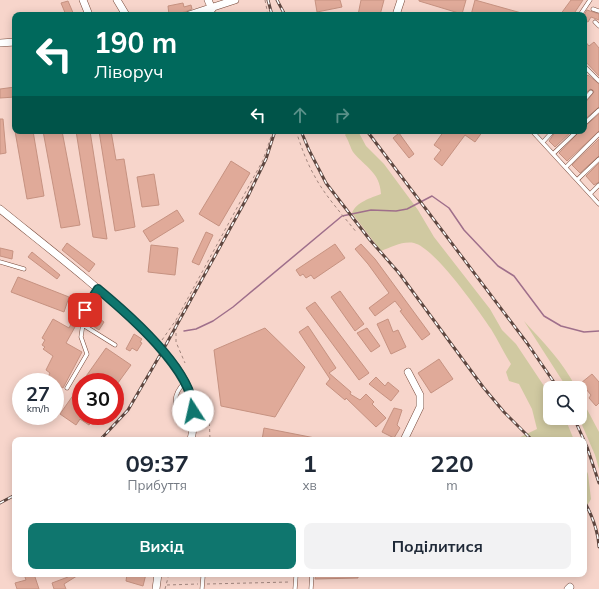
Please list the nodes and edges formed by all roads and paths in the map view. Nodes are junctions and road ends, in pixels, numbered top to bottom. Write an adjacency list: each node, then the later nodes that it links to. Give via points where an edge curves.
1 (83, 0): 11 (street)
2 (117, 0): 12 (street)
3 (208, 0): 8 (street)
4 (235, 0): 8 (street)
5 (265, 0): 14 (path)
6 (401, 0): 15 (street)
7 (590, 0): 16 (lane)
8 (212, 9): 13 (street)
9 (594, 9): 10 (lane)
10 (599, 11)
11 (88, 12)
12 (124, 12)
13 (200, 12)
14 (267, 12)
15 (397, 12)
16 (582, 12)
17 (595, 22): 18 (lane)
18 (599, 26)
19 (12, 42): 20 (street)
20 (0, 43)
21 (587, 69): 22 (lane)
22 (599, 81)
23 (591, 92): 24 (lane)
24 (587, 97)
25 (599, 110): 26 (lane)
26 (587, 121)
27 (272, 134): 46 (path, via 263,160)
28 (297, 134): 42 (path, via 314,175)
29 (535, 134): 33 (lane)
30 (550, 134): 33 (lane)
31 (574, 134): 34 (lane)
32 (599, 134): 36 (lane)
33 (543, 142): 34 (lane)
34 (554, 154): 36 (lane)
35 (599, 159): 37 (lane)
36 (566, 167): 37 (lane)
37 (578, 180): 39 (lane)
38 (599, 184): 39 (lane)
39 (590, 194): 40 (lane)
40 (599, 204)
41 (0, 209): 45 (street)
42 (357, 233)
43 (0, 262): 44 (lane)
44 (24, 269)
45 (98, 289): 47 (lane, via 85,310); 49 (street, via 116,303)
46 (176, 320): 49 (path); 50 (path, via 176,342)
47 (83, 325): 48 (lane); 53 (lane, via 81,337 87,354)
48 (115, 345)
49 (158, 346): 52 (street)
50 (185, 363)
51 (408, 372): 58 (street, via 420,395 420,406)
52 (185, 382): 55 (street, via 192,399); 55 (lane, via 177,393 176,408 181,415)
53 (67, 388)
54 (209, 411): 57 (path)
55 (193, 419): 56 (street)
56 (192, 436)
57 (210, 437)
58 (405, 437)
59 (158, 577): 67 (street)
60 (168, 577): 66 (path)
61 (203, 577): 65 (lane)
62 (296, 577): 64 (lane)
63 (312, 577): 71 (lane)
64 (295, 582): 65 (path); 70 (lane)
65 (202, 584): 66 (path); 69 (lane)
66 (167, 585): 68 (path)
67 (156, 589)
68 (166, 589)
69 (202, 589)
70 (295, 589)
71 (311, 589)

